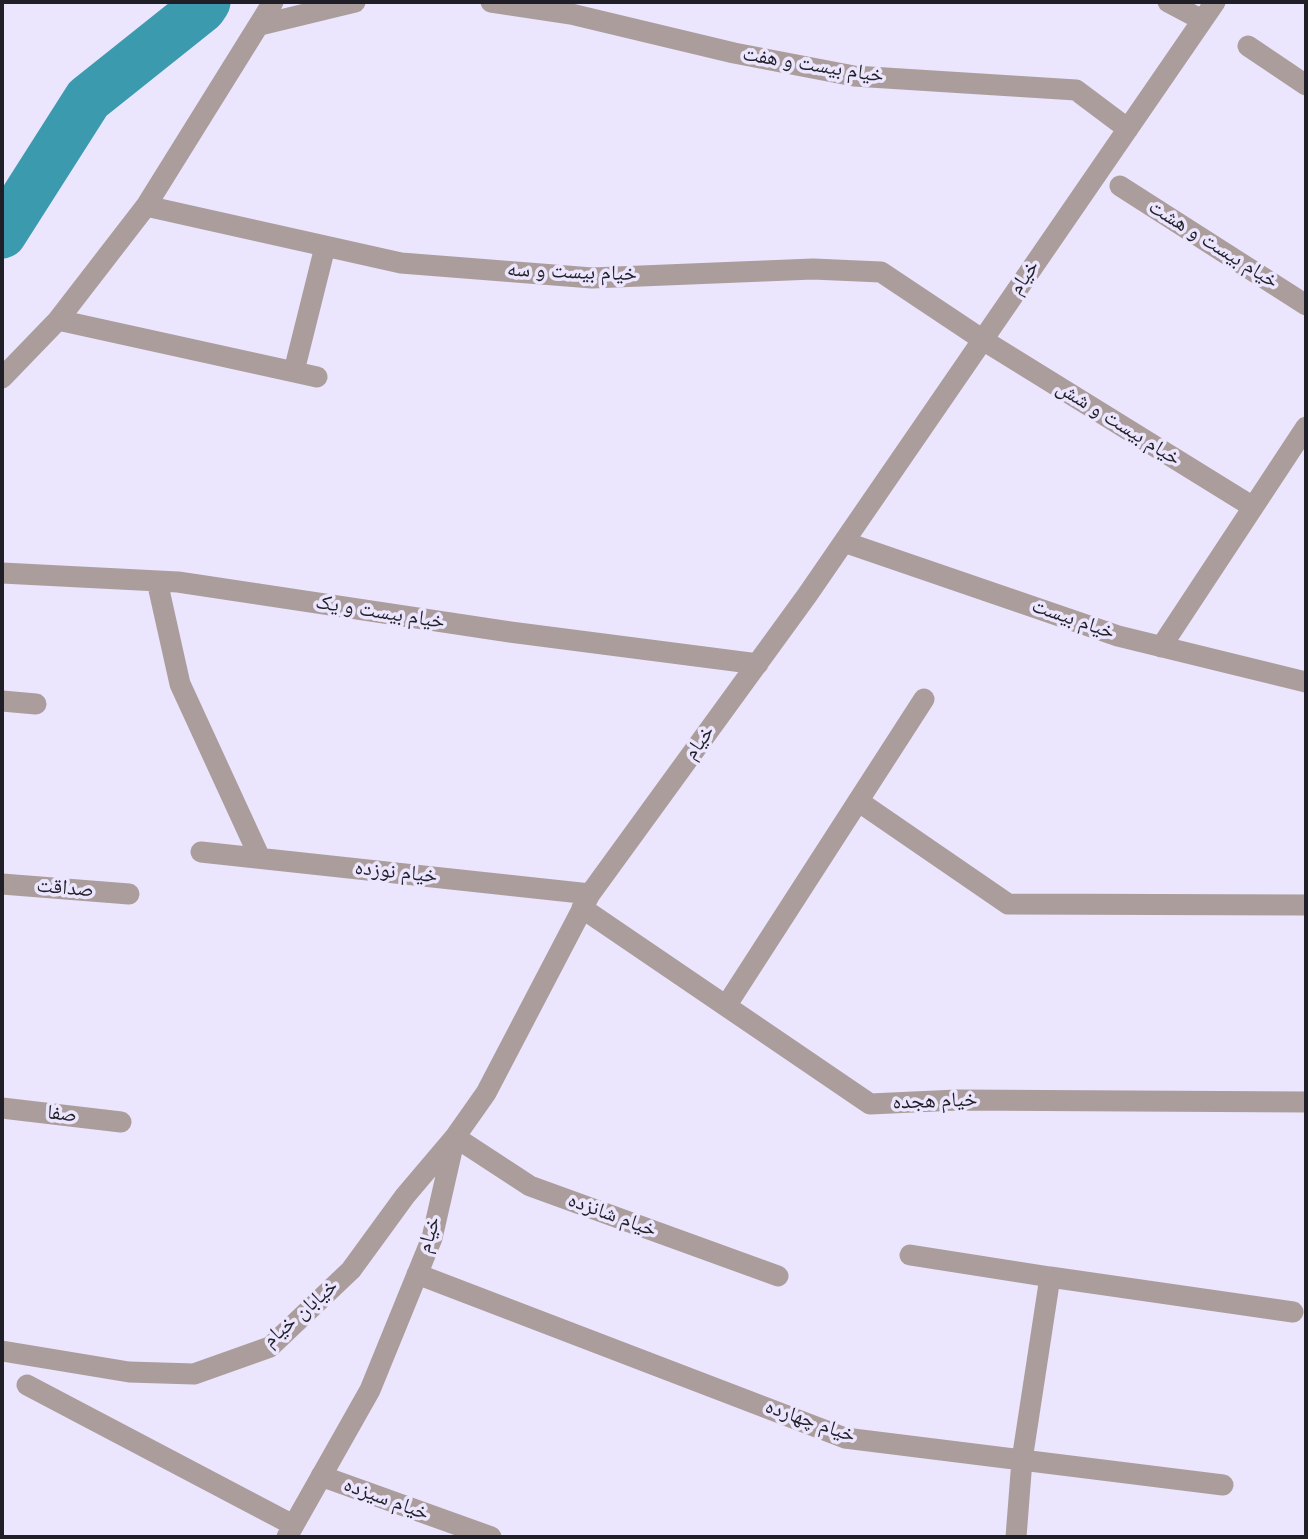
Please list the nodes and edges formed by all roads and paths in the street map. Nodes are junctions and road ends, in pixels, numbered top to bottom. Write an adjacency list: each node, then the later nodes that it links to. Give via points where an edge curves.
1 (273, 2): 7 (street)
2 (355, 2): 7 (street)
3 (491, 2): 10 (street, خیام بیست و هفت, via 571,14 854,76 1076,90)
4 (1168, 2): 6 (street)
5 (1215, 2): 6 (street, خیام)
6 (1202, 20): 10 (street, خیام)
7 (260, 24): 12 (street)
8 (1248, 46): 9 (street)
9 (1306, 85)
10 (1128, 129): 16 (street, خیام)
11 (1120, 186): 14 (street, خیام بیست و هشت)
12 (146, 206): 13 (street, خیام بیست و سه); 15 (street)
13 (325, 247): 16 (street, خیام بیست و سه, via 401,263 592,278 813,269 881,272); 17 (street)
14 (1306, 305)
15 (58, 320): 17 (street); 19 (street)
16 (983, 340): 21 (street, خیام بیست و شش); 22 (street, خیام)
17 (294, 371): 18 (street)
18 (317, 377)
19 (2, 378)
20 (1306, 427): 21 (street)
21 (1253, 508): 25 (street)
22 (844, 542): 25 (street, خیام بیست); 26 (street, خیام)
23 (2, 573): 24 (street, خیام بیست و یک)
24 (157, 581): 26 (street, خیام بیست و یک); 33 (street, via 180,684)
25 (1161, 647): 27 (street, خیام بیست)
26 (758, 664): 36 (street, خیام)
27 (1306, 682)
28 (924, 699): 31 (street)
29 (2, 701): 30 (street)
30 (36, 704)
31 (858, 801): 37 (street, via 1008,904); 38 (street)
32 (201, 852): 33 (street, خیام نوزده)
33 (260, 858): 36 (street, خیام نوزده)
34 (2, 884): 35 (street, صداقت)
35 (129, 894)
36 (586, 901): 38 (street, خیام هجده); 42 (street, خیام, via 486,1093)
37 (1306, 905)
38 (726, 1006): 39 (street, خیام هجده, via 870,1104 957,1100)
39 (1306, 1102)
40 (2, 1108): 41 (street, صفا)
41 (121, 1122)
42 (455, 1137): 44 (street, خیام, via 432,1238); 45 (street, خیام شانزده, via 530,1186); 48 (street, خیابان خیام, via 351,1270 270,1347 194,1374 129,1373)
43 (910, 1255): 46 (street)
44 (417, 1274): 50 (street, خیام چهارده, via 845,1437); 51 (street, خیام, via 370,1390)
45 (778, 1276)
46 (1050, 1277): 47 (street); 50 (street)
47 (1293, 1312)
48 (2, 1351)
49 (27, 1385): 53 (street)
50 (1022, 1460): 52 (street, خیام چهارده); 55 (street)
51 (321, 1476): 53 (street, خیام); 54 (street, خیام سیزده)
52 (1223, 1485)
53 (290, 1531)
54 (491, 1537)
55 (1016, 1537)

